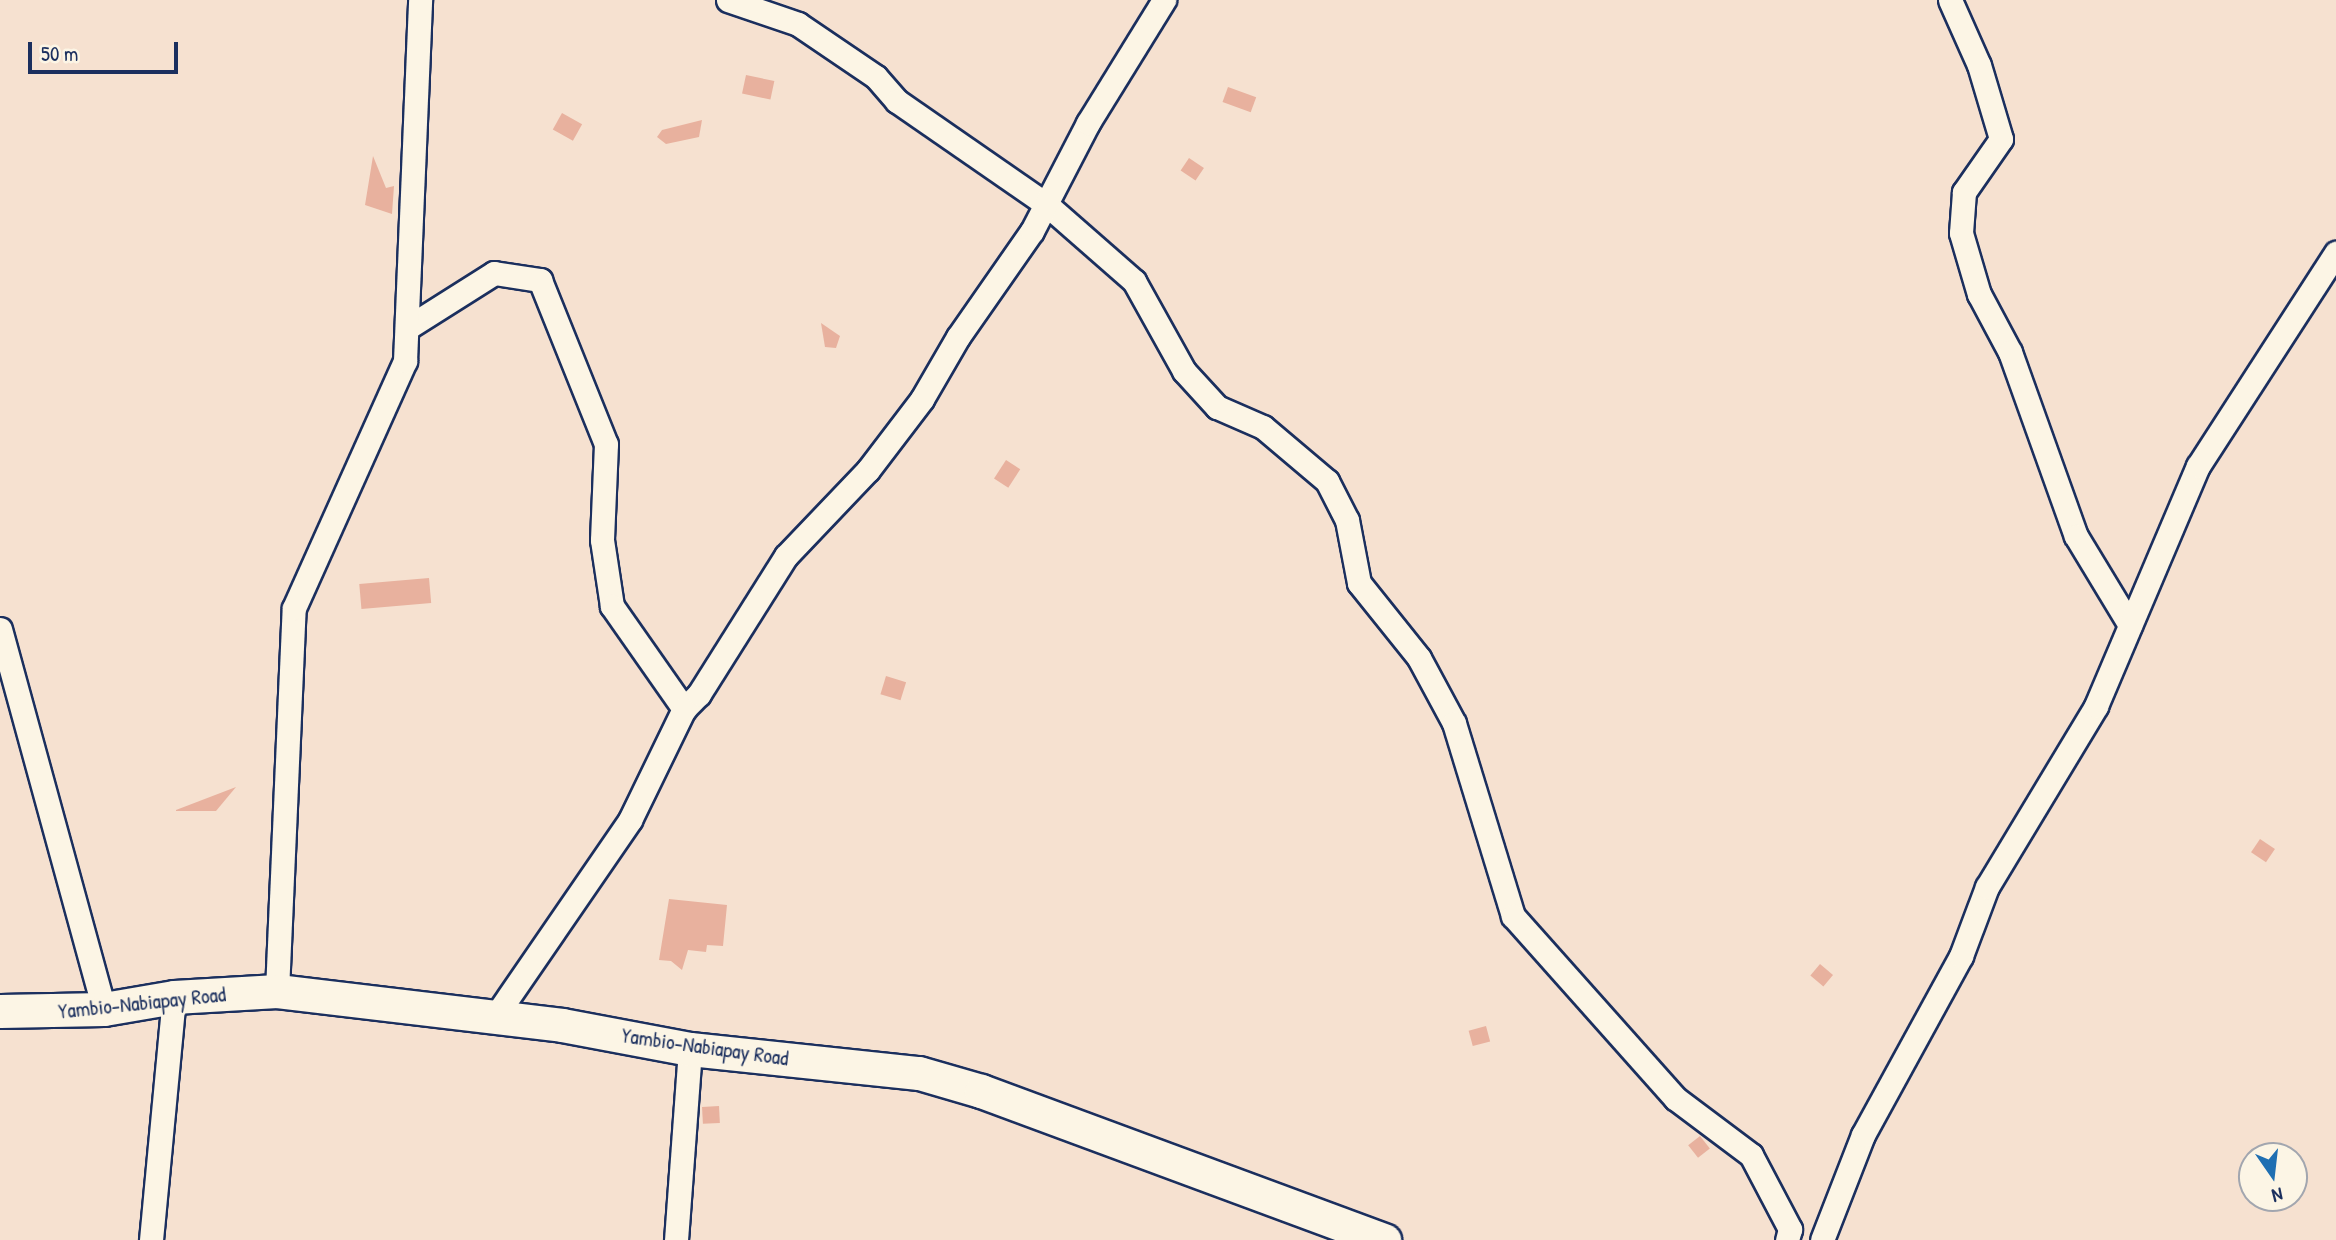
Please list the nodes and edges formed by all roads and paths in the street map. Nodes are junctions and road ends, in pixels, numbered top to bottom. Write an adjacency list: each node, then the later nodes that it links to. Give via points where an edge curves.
1 (420, 0): 7 (street)
2 (728, 0): 5 (street, via 798,24 876,77 897,101)
3 (1164, 0): 5 (street, via 1088,123)
4 (1950, 0): 8 (street, via 1979,65 2001,139 1964,191 1961,233 1979,294 2010,352 2076,536)
5 (1046, 204): 10 (street, via 922,399 869,471 786,556 699,694); 20 (street, via 1134,281 1184,371 1217,407 1263,427 1327,481 1347,520 1359,583 1419,658 1454,723 1513,916 1675,1098 1751,1155 1790,1230)
6 (2336, 253): 8 (street, via 2198,466)
7 (407, 328): 10 (street, via 494,273 540,280 606,444 602,540 612,606); 11 (street, via 405,361 294,608)
8 (2130, 625): 21 (street, via 2096,706 1987,887 1961,956 1863,1135)
9 (0, 629): 13 (street)
10 (684, 709): 15 (street, via 630,820)
11 (277, 991): 12 (main road, Yambio-Nabiapay Road); 15 (main road, Yambio-Nabiapay Road)
12 (174, 997): 13 (main road, Yambio-Nabiapay Road); 17 (street)
13 (104, 1009): 14 (main road, Yambio-Nabiapay Road)
14 (0, 1011)
15 (494, 1018): 16 (main road, Yambio-Nabiapay Road, via 562,1025)
16 (690, 1049): 18 (street); 19 (main road, Yambio-Nabiapay Road, via 919,1073 981,1091)
17 (151, 1240)
18 (676, 1240)
19 (1384, 1240)
20 (1787, 1240)
21 (1822, 1240)

